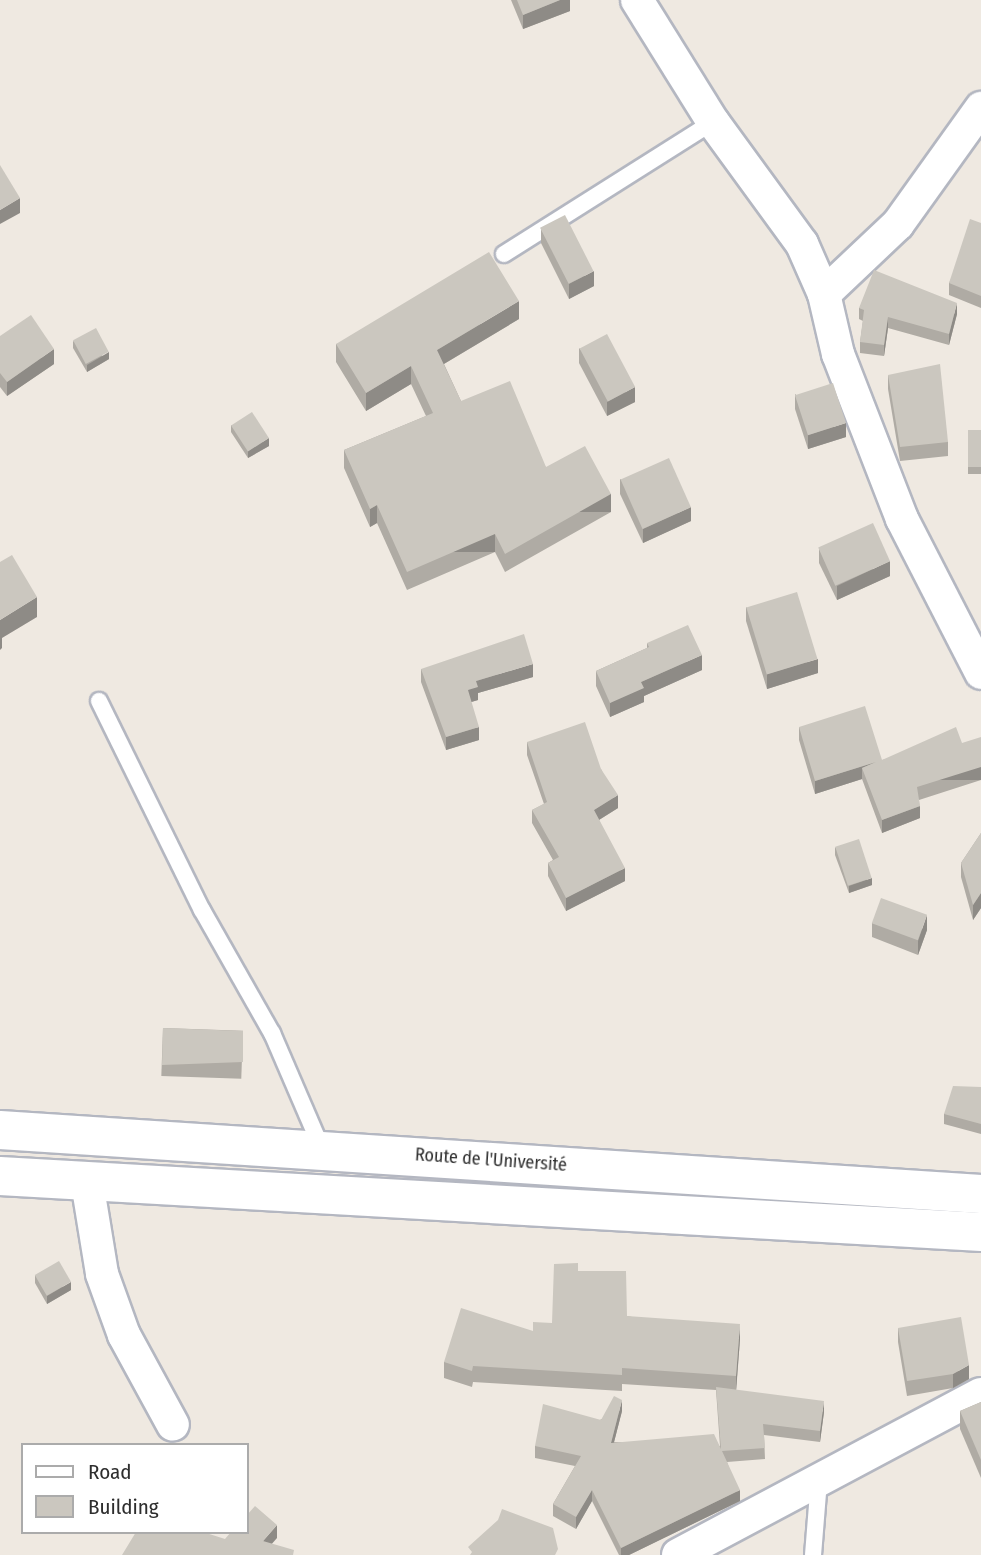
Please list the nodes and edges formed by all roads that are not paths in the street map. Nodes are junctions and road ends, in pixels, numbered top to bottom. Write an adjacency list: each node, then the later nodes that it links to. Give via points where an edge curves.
1 (637, 0): 3 (street)
2 (981, 108): 5 (street, via 898,224)
3 (713, 122): 4 (lane); 5 (street, via 802,244)
4 (504, 254)
5 (824, 294): 6 (street, via 838,354 902,519)
6 (981, 673)
7 (99, 701): 9 (lane, via 202,910 272,1033)
8 (0, 1130): 9 (main road, Route de l'Université)
9 (321, 1149): 12 (main road, Route de l'Université)
10 (0, 1176): 11 (main road)
11 (87, 1182): 14 (main road); 17 (street, via 102,1275 124,1335)
12 (877, 1185): 13 (main road, Route de l'Université); 14 (main road)
13 (981, 1194)
14 (879, 1223): 15 (main road)
15 (981, 1232)
16 (981, 1394): 18 (street)
17 (173, 1425)
18 (819, 1480): 19 (street); 20 (lane)
19 (678, 1555)
20 (813, 1555)

